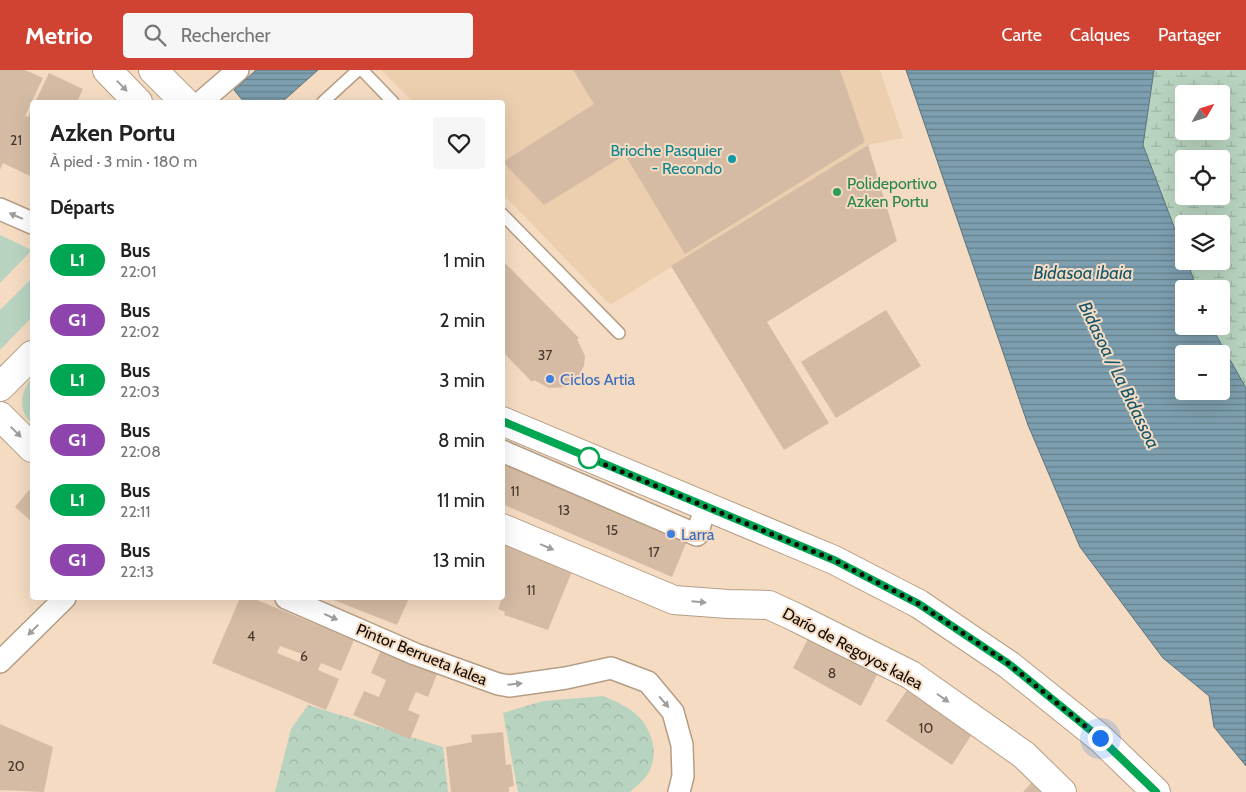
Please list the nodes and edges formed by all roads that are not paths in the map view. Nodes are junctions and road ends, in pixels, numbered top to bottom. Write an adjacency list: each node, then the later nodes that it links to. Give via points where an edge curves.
1 (106, 70): 5 (main road, one-way to 5)
2 (153, 70): 6 (main road)
3 (238, 70): 7 (street)
4 (360, 70): 8 (lane); 9 (lane)
5 (136, 100)
6 (183, 100)
7 (203, 100)
8 (325, 100)
9 (392, 100)
10 (0, 209): 12 (street, one-way to 10)
11 (505, 217): 13 (lane)
12 (30, 221)
13 (619, 334)
14 (30, 357): 15 (main road)
15 (0, 387)
16 (0, 416): 18 (main road, one-way to 18)
17 (505, 423): 20 (main road)
18 (30, 446)
19 (505, 452): 20 (street, via 697,535 702,518)
20 (711, 508): 27 (main road, via 834,560 919,604 1009,664 1100,738)
21 (505, 529): 26 (main road, Darío de Regoyos kalea, one-way to 26, via 674,600 770,605 911,675 1024,756)
22 (63, 600): 24 (street, one-way to 24)
23 (291, 600): 25 (street, Pintor Berrueta kalea, one-way to 25, via 414,654 498,684 509,686 612,668 648,682 674,712 682,745 683,776)
24 (0, 662)
25 (679, 792)
26 (1062, 792)
27 (1156, 792)

